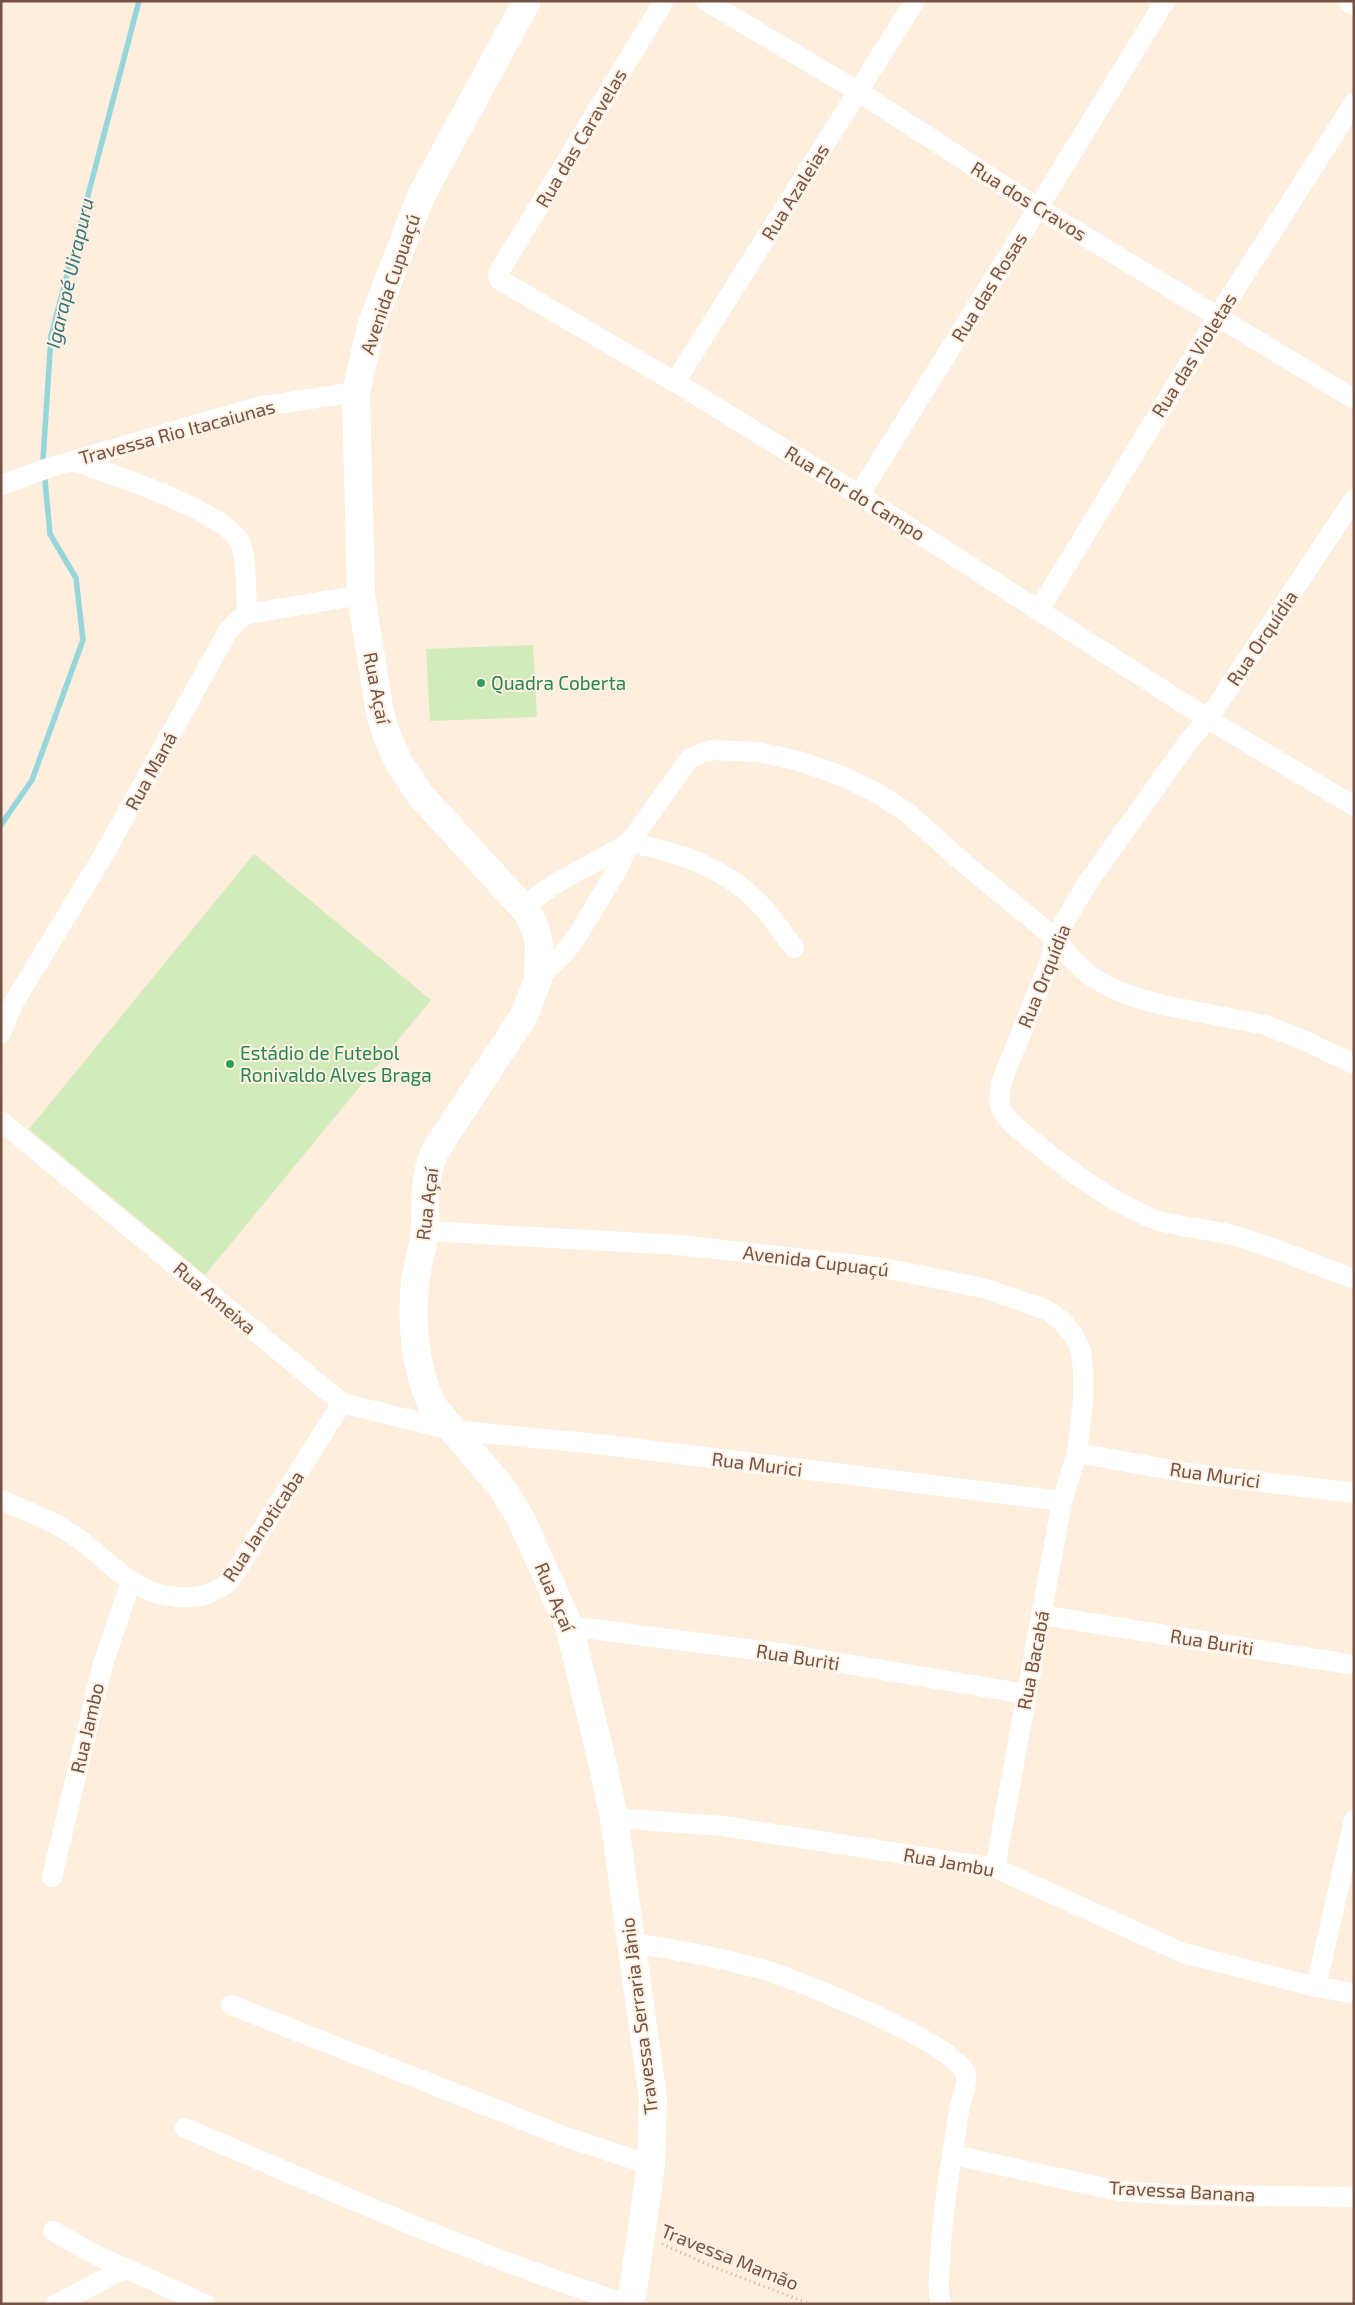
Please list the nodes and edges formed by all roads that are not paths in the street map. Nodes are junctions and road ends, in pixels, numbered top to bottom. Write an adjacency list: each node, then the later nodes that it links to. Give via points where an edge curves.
1 (527, 1): 14 (street, Avenida Cupuaçú, via 421,196 372,326)
2 (664, 1): 11 (street, Rua das Caravelas)
3 (706, 1): 8 (street, Rua dos Cravos)
4 (915, 1): 8 (street, Rua Azaleias)
5 (1164, 1): 10 (street, Rua das Rosas)
6 (1348, 1): 7 (street)
7 (1354, 5)
8 (859, 92): 10 (street, Rua dos Cravos); 13 (street, Rua Azaleias)
9 (1354, 103): 12 (street, Rua das Violetas)
10 (1038, 208): 12 (street, Rua dos Cravos); 18 (street, Rua das Rosas)
11 (498, 276): 13 (street, Rua Flor do Campo, via 502,282)
12 (1218, 316): 15 (street, Rua dos Cravos); 21 (street, Rua das Violetas)
13 (674, 382): 18 (street, Rua Flor do Campo)
14 (356, 392): 16 (street, Travessa Rio Itacaiunas, via 257,407); 20 (street, Avenida Cupuaçú)
15 (1354, 399)
16 (73, 461): 17 (street, Travessa Rio Itacaiunas); 22 (street, via 209,515 228,529 240,542)
17 (4, 484)
18 (859, 495): 21 (street, Rua Flor do Campo)
19 (1354, 499): 23 (street, Rua Orquídia)
20 (361, 595): 22 (street); 26 (street, Rua Açaí, via 380,713 399,763 421,796)
21 (1039, 610): 23 (street, Rua Flor do Campo)
22 (247, 614): 30 (street, Rua Maná, via 228,631 215,653 203,681 103,856 14,1002)
23 (1208, 719): 24 (street, Rua Flor do Campo); 27 (street, Rua Orquídia, via 1088,882)
24 (1354, 806)
25 (629, 843): 26 (street); 27 (street, via 690,758 711,750 758,752 799,761 842,776 908,813); 28 (street, via 682,855 732,880 756,901); 29 (street, via 617,870 577,936)
26 (522, 906): 29 (street, Rua Açaí, via 536,930)
27 (1055, 938): 31 (street, via 1089,975 1109,987 1163,1005 1265,1025); 34 (street, Rua Orquídia, via 1050,961 1001,1083 998,1100 1003,1113 1075,1174 1133,1210 1168,1224 1250,1240)
28 (794, 948)
29 (538, 979): 33 (street, Rua Açaí, via 525,1014 435,1151 426,1179)
30 (1, 1033)
31 (1354, 1064)
32 (1, 1121): 35 (street, Rua Ameixa)
33 (425, 1231): 36 (street, Rua Açaí, via 415,1282 415,1336 424,1389); 37 (street, Avenida Cupuaçú, via 679,1245 884,1268 983,1288 1047,1310 1074,1336 1081,1351 1083,1370)
34 (1354, 1279)
35 (342, 1403): 36 (street, Rua Ameixa); 41 (street, Rua Janoticaba, via 229,1582 212,1594 194,1598 145,1591)
36 (451, 1430): 40 (street, Rua Murici); 43 (street, Rua Açaí, via 502,1488 521,1519)
37 (1077, 1452): 38 (street, Rua Murici, via 1189,1473); 40 (street, Rua Bacabá)
38 (1354, 1493)
39 (1, 1500): 41 (street, Rua Janoticaba, via 66,1530)
40 (1062, 1501): 42 (street, Rua Bacabá)
41 (131, 1581): 49 (street, Rua Jambo, via 102,1667)
42 (1041, 1615): 44 (street, Rua Buriti); 45 (street, Rua Bacabá)
43 (569, 1626): 45 (street, Rua Buriti, via 786,1654); 46 (street, Rua Açaí)
44 (1354, 1665)
45 (1026, 1694): 48 (street, Rua Bacabá)
46 (614, 1818): 48 (street, Rua Jambu, via 723,1826); 50 (street, Travessa Serraria Jânio)
47 (1354, 1820): 51 (street)
48 (995, 1868): 51 (street, Rua Jambu, via 1184,1953)
49 (52, 1877)
50 (630, 1943): 55 (street, via 689,1952 768,1971 915,2034 943,2051 965,2069 967,2077); 56 (street, Travessa Serraria Jânio, via 653,2099)
51 (1316, 1987): 52 (street, Rua Jambu)
52 (1354, 1993)
53 (231, 2005): 56 (street, via 563,2136)
54 (185, 2128): 62 (street, via 437,2236)
55 (953, 2155): 57 (street, Travessa Banana, via 1119,2191 1180,2196); 63 (street, via 941,2235)
56 (651, 2165): 62 (street, Travessa Serraria Jânio)
57 (1354, 2197)
58 (53, 2231): 59 (street)
59 (124, 2268): 60 (street); 61 (street)
60 (56, 2304)
61 (206, 2304)
62 (629, 2304)
63 (941, 2304)

